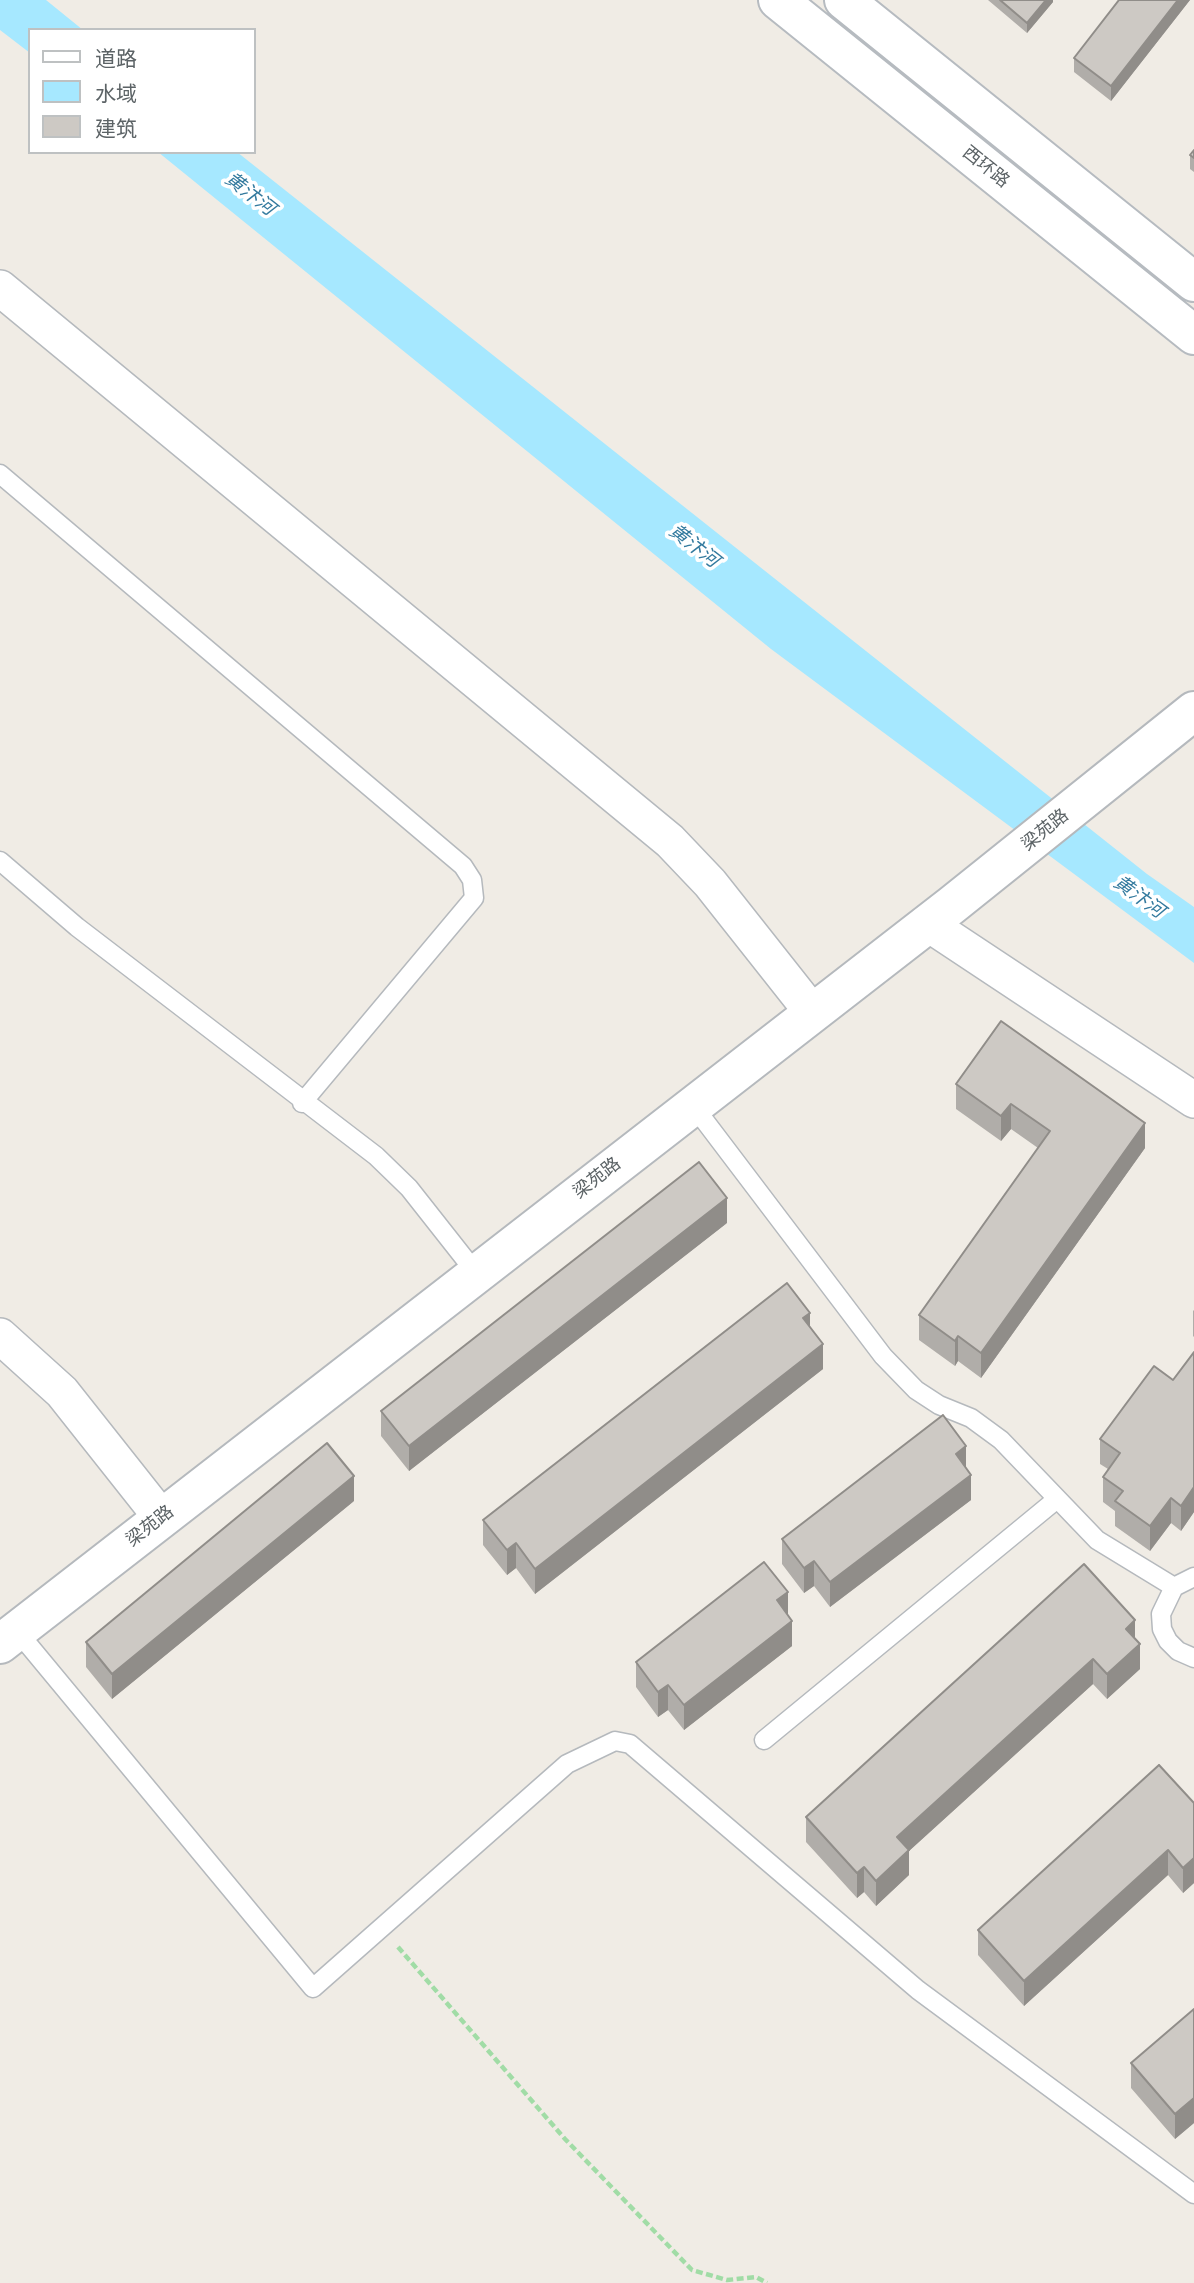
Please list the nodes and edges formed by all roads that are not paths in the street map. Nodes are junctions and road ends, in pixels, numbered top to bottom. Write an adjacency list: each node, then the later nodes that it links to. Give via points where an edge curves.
1 (778, 0): 5 (street, 西环路)
2 (844, 0): 3 (street)
3 (1194, 282)
4 (0, 288): 10 (street, via 670,841 710,883)
5 (1194, 335)
6 (0, 474): 12 (lane, via 463,866 472,880 474,898)
7 (1194, 711): 9 (street, 梁苑路)
8 (0, 860): 12 (lane, via 77,927)
9 (940, 914): 10 (street, 梁苑路); 11 (street)
10 (812, 1012): 13 (street, 梁苑路)
11 (1194, 1100)
12 (302, 1103): 14 (lane, via 348,1133 409,1188)
13 (692, 1104): 14 (street, 梁苑路); 16 (lane, via 883,1356 916,1390 971,1418 1001,1440)
14 (476, 1273): 17 (street, 梁苑路)
15 (0, 1336): 17 (street, via 62,1392)
16 (1057, 1499): 19 (lane, via 1097,1540); 22 (lane)
17 (161, 1517): 20 (street, 梁苑路)
18 (1194, 1577): 19 (lane)
19 (1174, 1587): 21 (lane, via 1161,1614 1163,1629 1178,1651)
20 (8, 1638): 23 (lane, via 313,1988 567,1764 615,1741 630,1744 918,1990)
21 (1194, 1658)
22 (764, 1741)
23 (1194, 2194)

